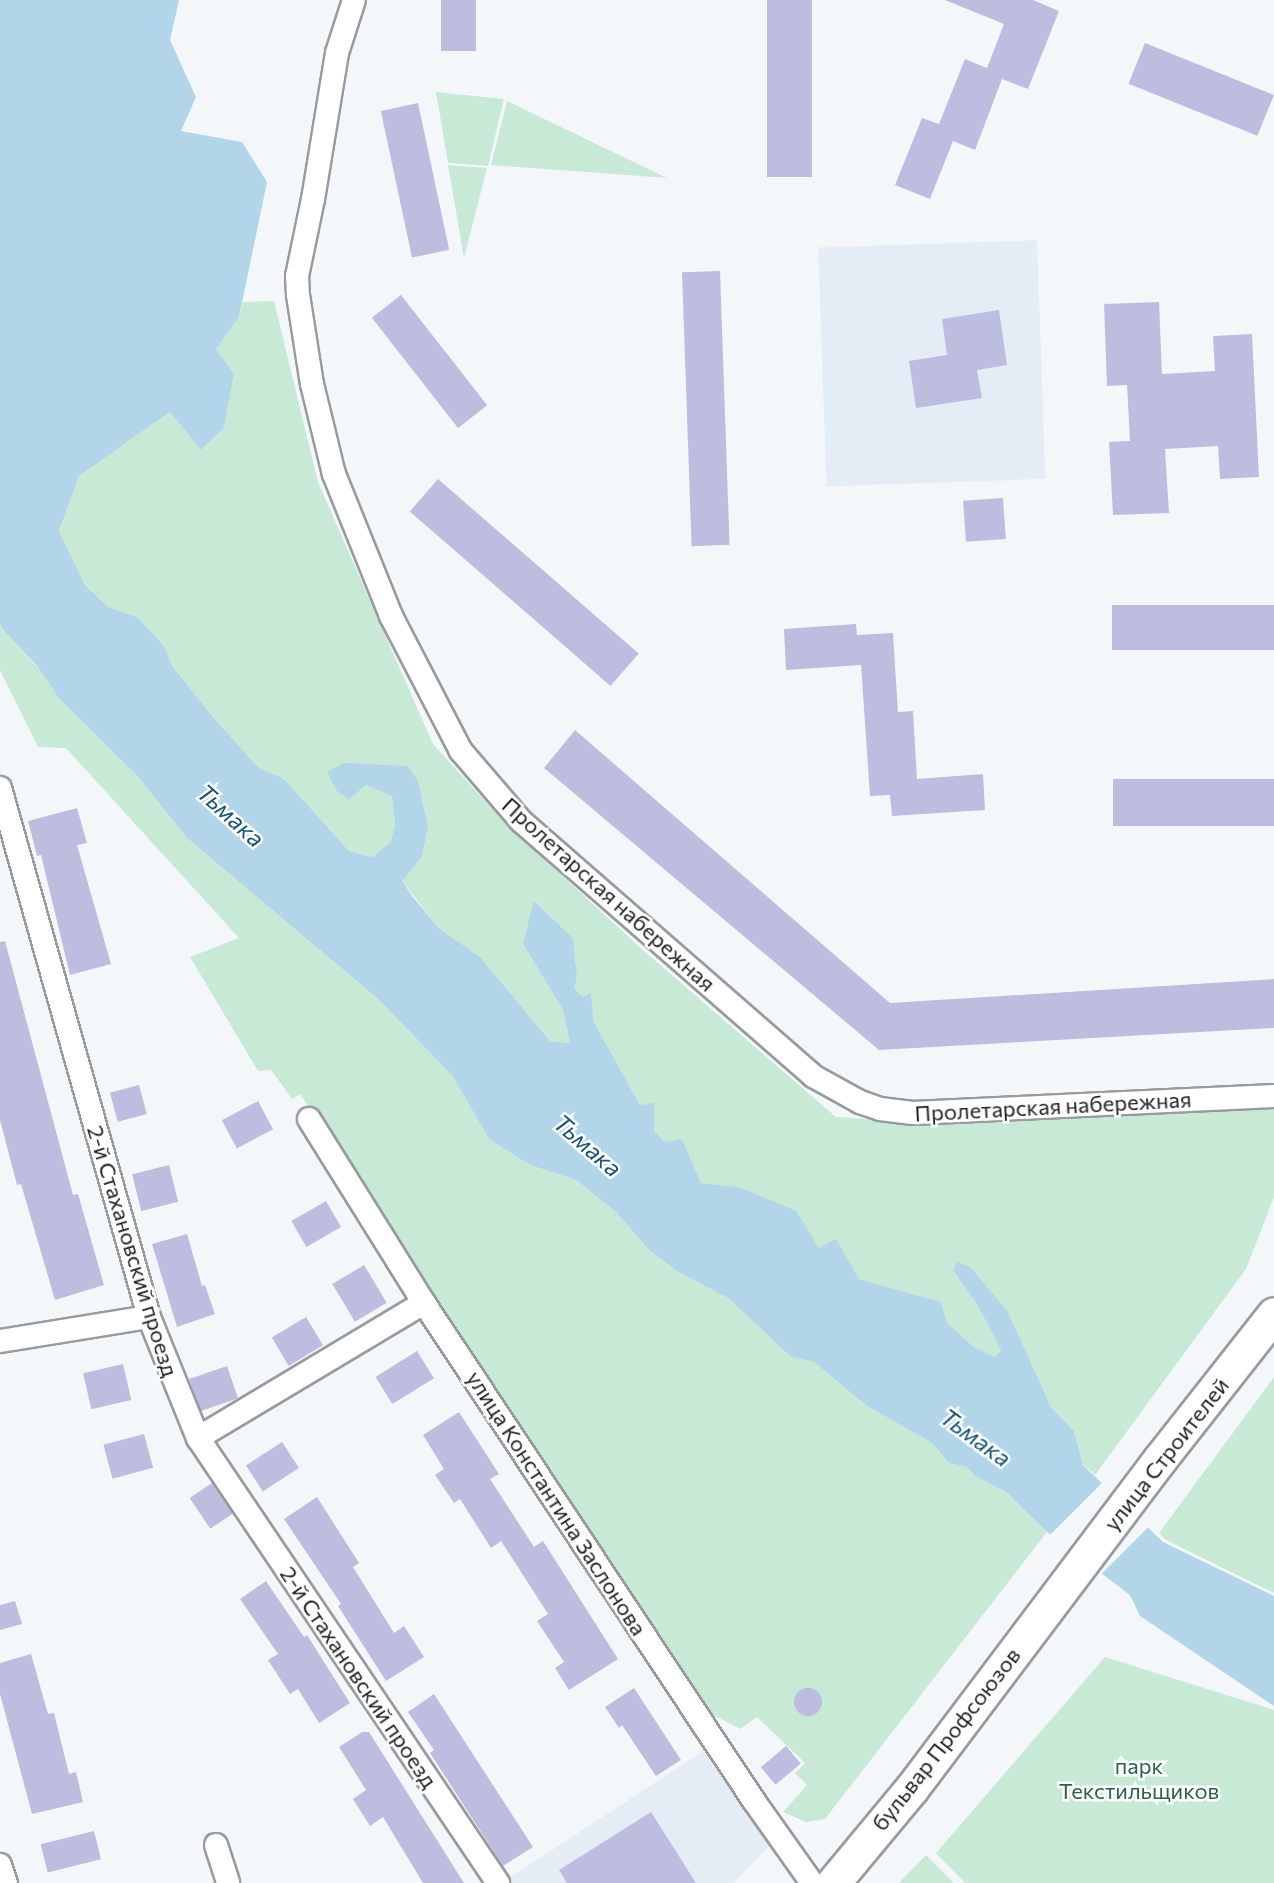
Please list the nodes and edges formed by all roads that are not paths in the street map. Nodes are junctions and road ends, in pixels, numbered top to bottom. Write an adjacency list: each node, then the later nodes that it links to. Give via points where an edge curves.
1 (354, 0): 3 (street, Пролетарская набережная, via 337,53 297,276 298,295 312,384 334,474 391,616 461,751 522,820 813,1076 860,1102 913,1113)
2 (0, 788): 7 (street, 2-й Стахановский проезд)
3 (1274, 1096)
4 (309, 1119): 5 (street, улица Константина Заслонова)
5 (424, 1303): 10 (street); 17 (street, улица Константина Заслонова)
6 (1274, 1314): 8 (main road, улица Строителей)
7 (149, 1317): 9 (street); 10 (street, 2-й Стахановский проезд)
8 (1262, 1340): 11 (main road, улица Строителей, via 1160,1459)
9 (0, 1341)
10 (198, 1438): 16 (street, 2-й Стахановский проезд)
11 (1058, 1594): 18 (main road, бульвар Профсоюзов, via 912,1788)
12 (216, 1845): 15 (street)
13 (0, 1865): 14 (street)
14 (6, 1883)
15 (228, 1883)
16 (498, 1883)
17 (812, 1883)
18 (832, 1883)

